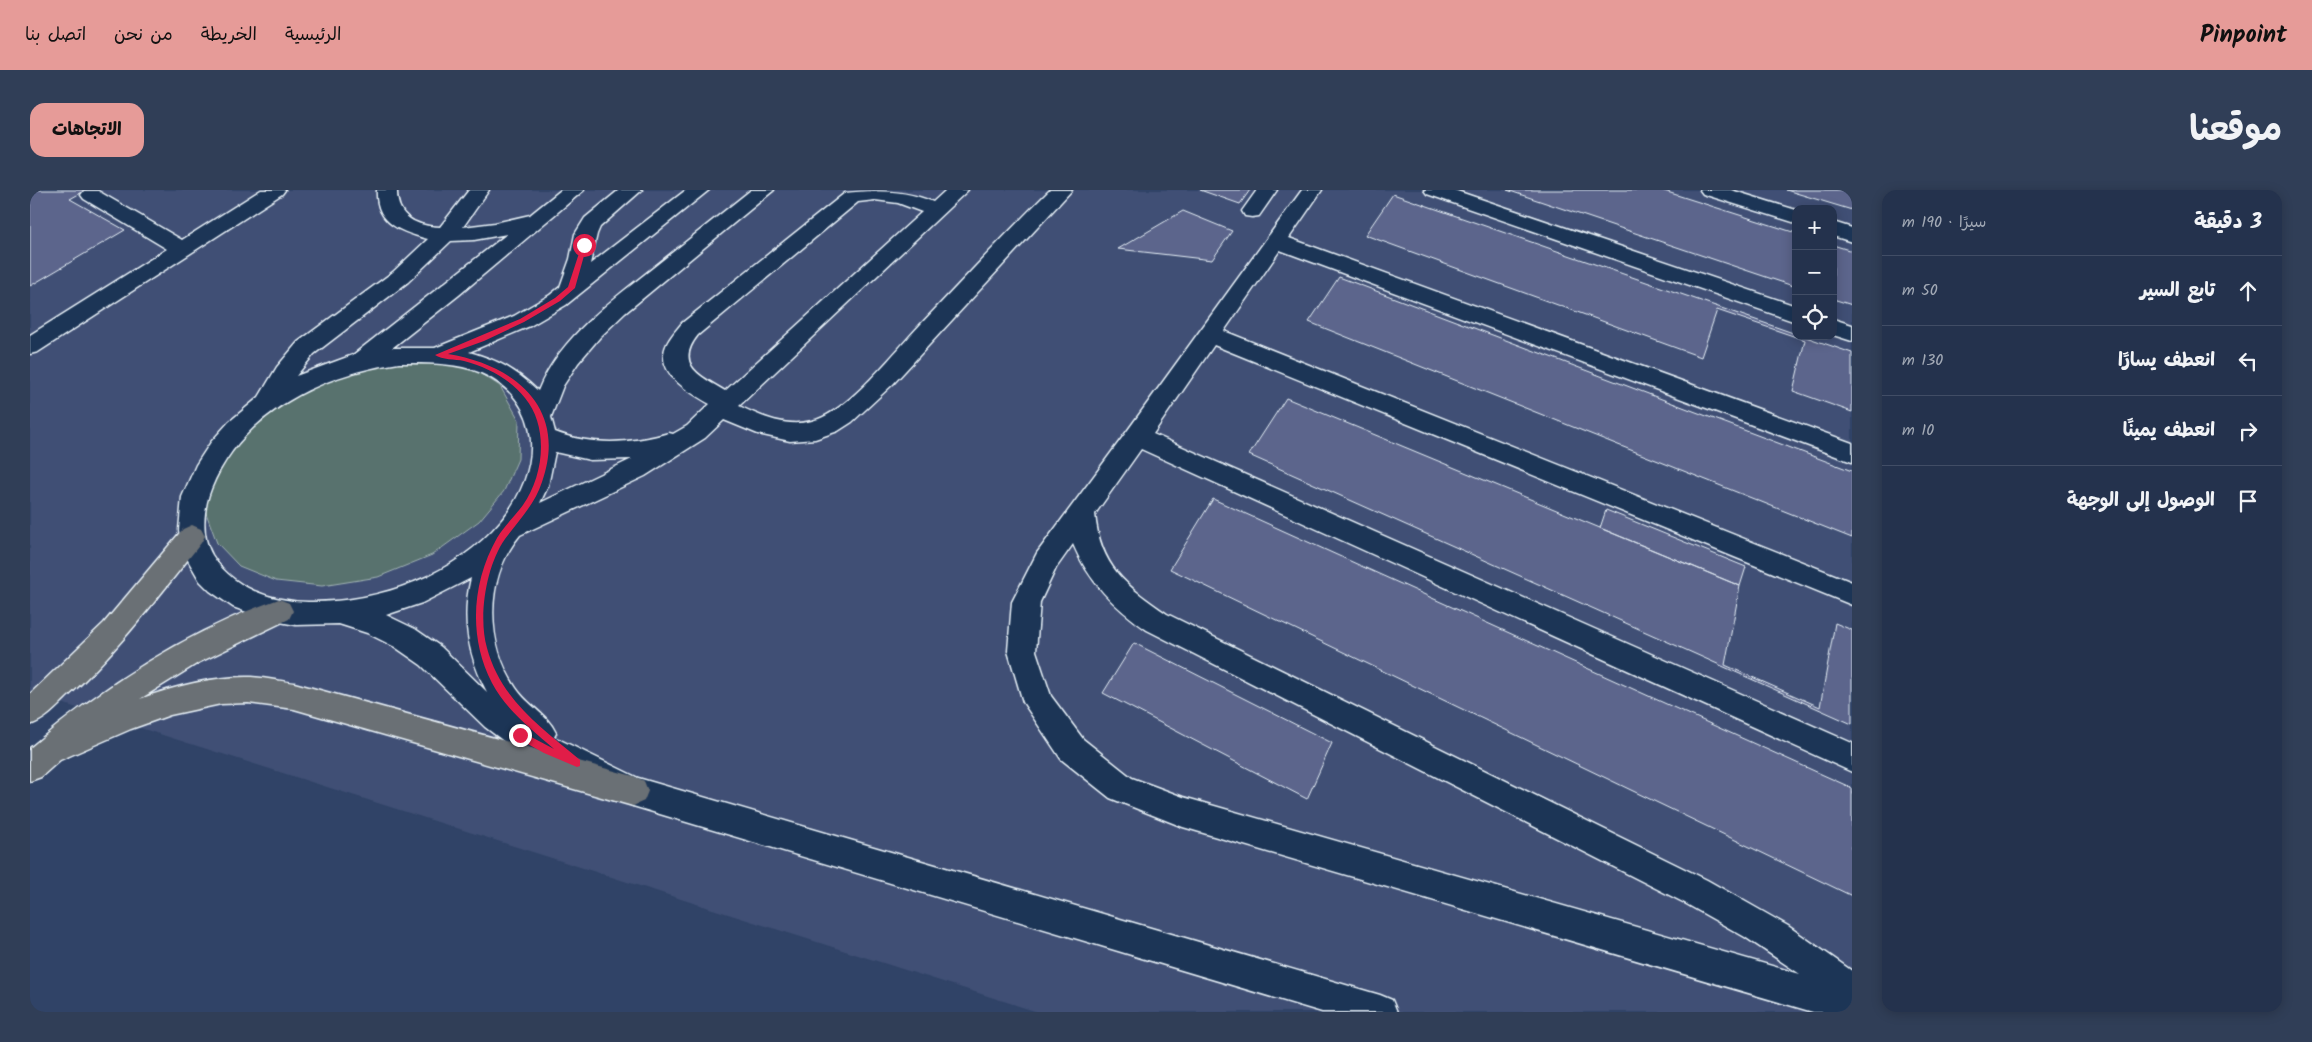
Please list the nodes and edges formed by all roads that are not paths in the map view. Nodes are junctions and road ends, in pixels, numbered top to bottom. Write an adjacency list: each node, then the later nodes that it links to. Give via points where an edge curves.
1 (275, 190): 23 (street)
2 (387, 190): 20 (street, via 387,204 398,220 418,230)
3 (479, 190): 20 (street)
4 (574, 190): 18 (street)
5 (632, 190): 24 (street, via 592,223)
6 (699, 190): 24 (street)
7 (764, 190): 34 (street, via 592,331 552,385)
8 (958, 190): 15 (street)
9 (1062, 190): 33 (street, via 852,410 836,422 816,430 772,431)
10 (1267, 190): 16 (street)
11 (1312, 190): 22 (street)
12 (1434, 190): 25 (street)
13 (1710, 190): 17 (street)
14 (91, 195): 23 (street)
15 (936, 210): 33 (street); 33 (street, via 891,192 864,192 852,197 690,329 676,349 679,369)
16 (1252, 211)
17 (1792, 216)
18 (540, 217): 20 (street, via 510,228); 31 (street)
19 (1837, 230): 21 (street)
20 (446, 235): 32 (street, via 414,265 306,348 289,365)
21 (1852, 235)
22 (1276, 241): 27 (street); 37 (street)
23 (182, 250): 29 (street)
24 (571, 288): 30 (street, via 558,300 522,321)
25 (1792, 313)
26 (1837, 328): 28 (street)
27 (1210, 334): 36 (street); 41 (street)
28 (1852, 334)
29 (30, 346)
30 (439, 355): 31 (street, via 399,355); 34 (street, via 466,359 512,380 528,396)
31 (357, 362): 32 (street, via 311,379)
32 (268, 402): 40 (street, via 240,425 201,479 192,508)
33 (724, 405): 35 (street)
34 (542, 427): 35 (street, via 579,449 618,452 658,445); 39 (street, via 544,460 538,482 527,505)
35 (696, 432): 39 (street, via 636,470)
36 (1137, 437): 38 (street); 45 (street)
37 (1852, 453)
38 (1082, 512): 49 (street, via 1086,542 1100,572 1124,600 1157,622 1719,903 1788,945); 50 (street, via 1046,561 1026,602 1022,651 1038,702 1066,741 1121,788 1183,812)
39 (506, 533): 43 (street, via 468,566 430,588 386,604); 47 (street, via 485,574 479,610 482,647 495,682 518,713)
40 (192, 536): 42 (street, via 201,562 219,584 246,600); 44 (highway, via 114,631)
41 (1852, 594)
42 (280, 612): 43 (street); 46 (highway, via 212,642 157,672)
43 (341, 613): 47 (street, via 405,638 431,656 495,718 547,750)
44 (30, 712)
45 (1852, 758)
46 (39, 759): 48 (highway, via 149,707 201,693 250,690 294,696)
47 (577, 763): 48 (street)
48 (633, 791): 51 (street)
49 (1852, 992)
50 (1852, 1006)
51 (1380, 1012)

